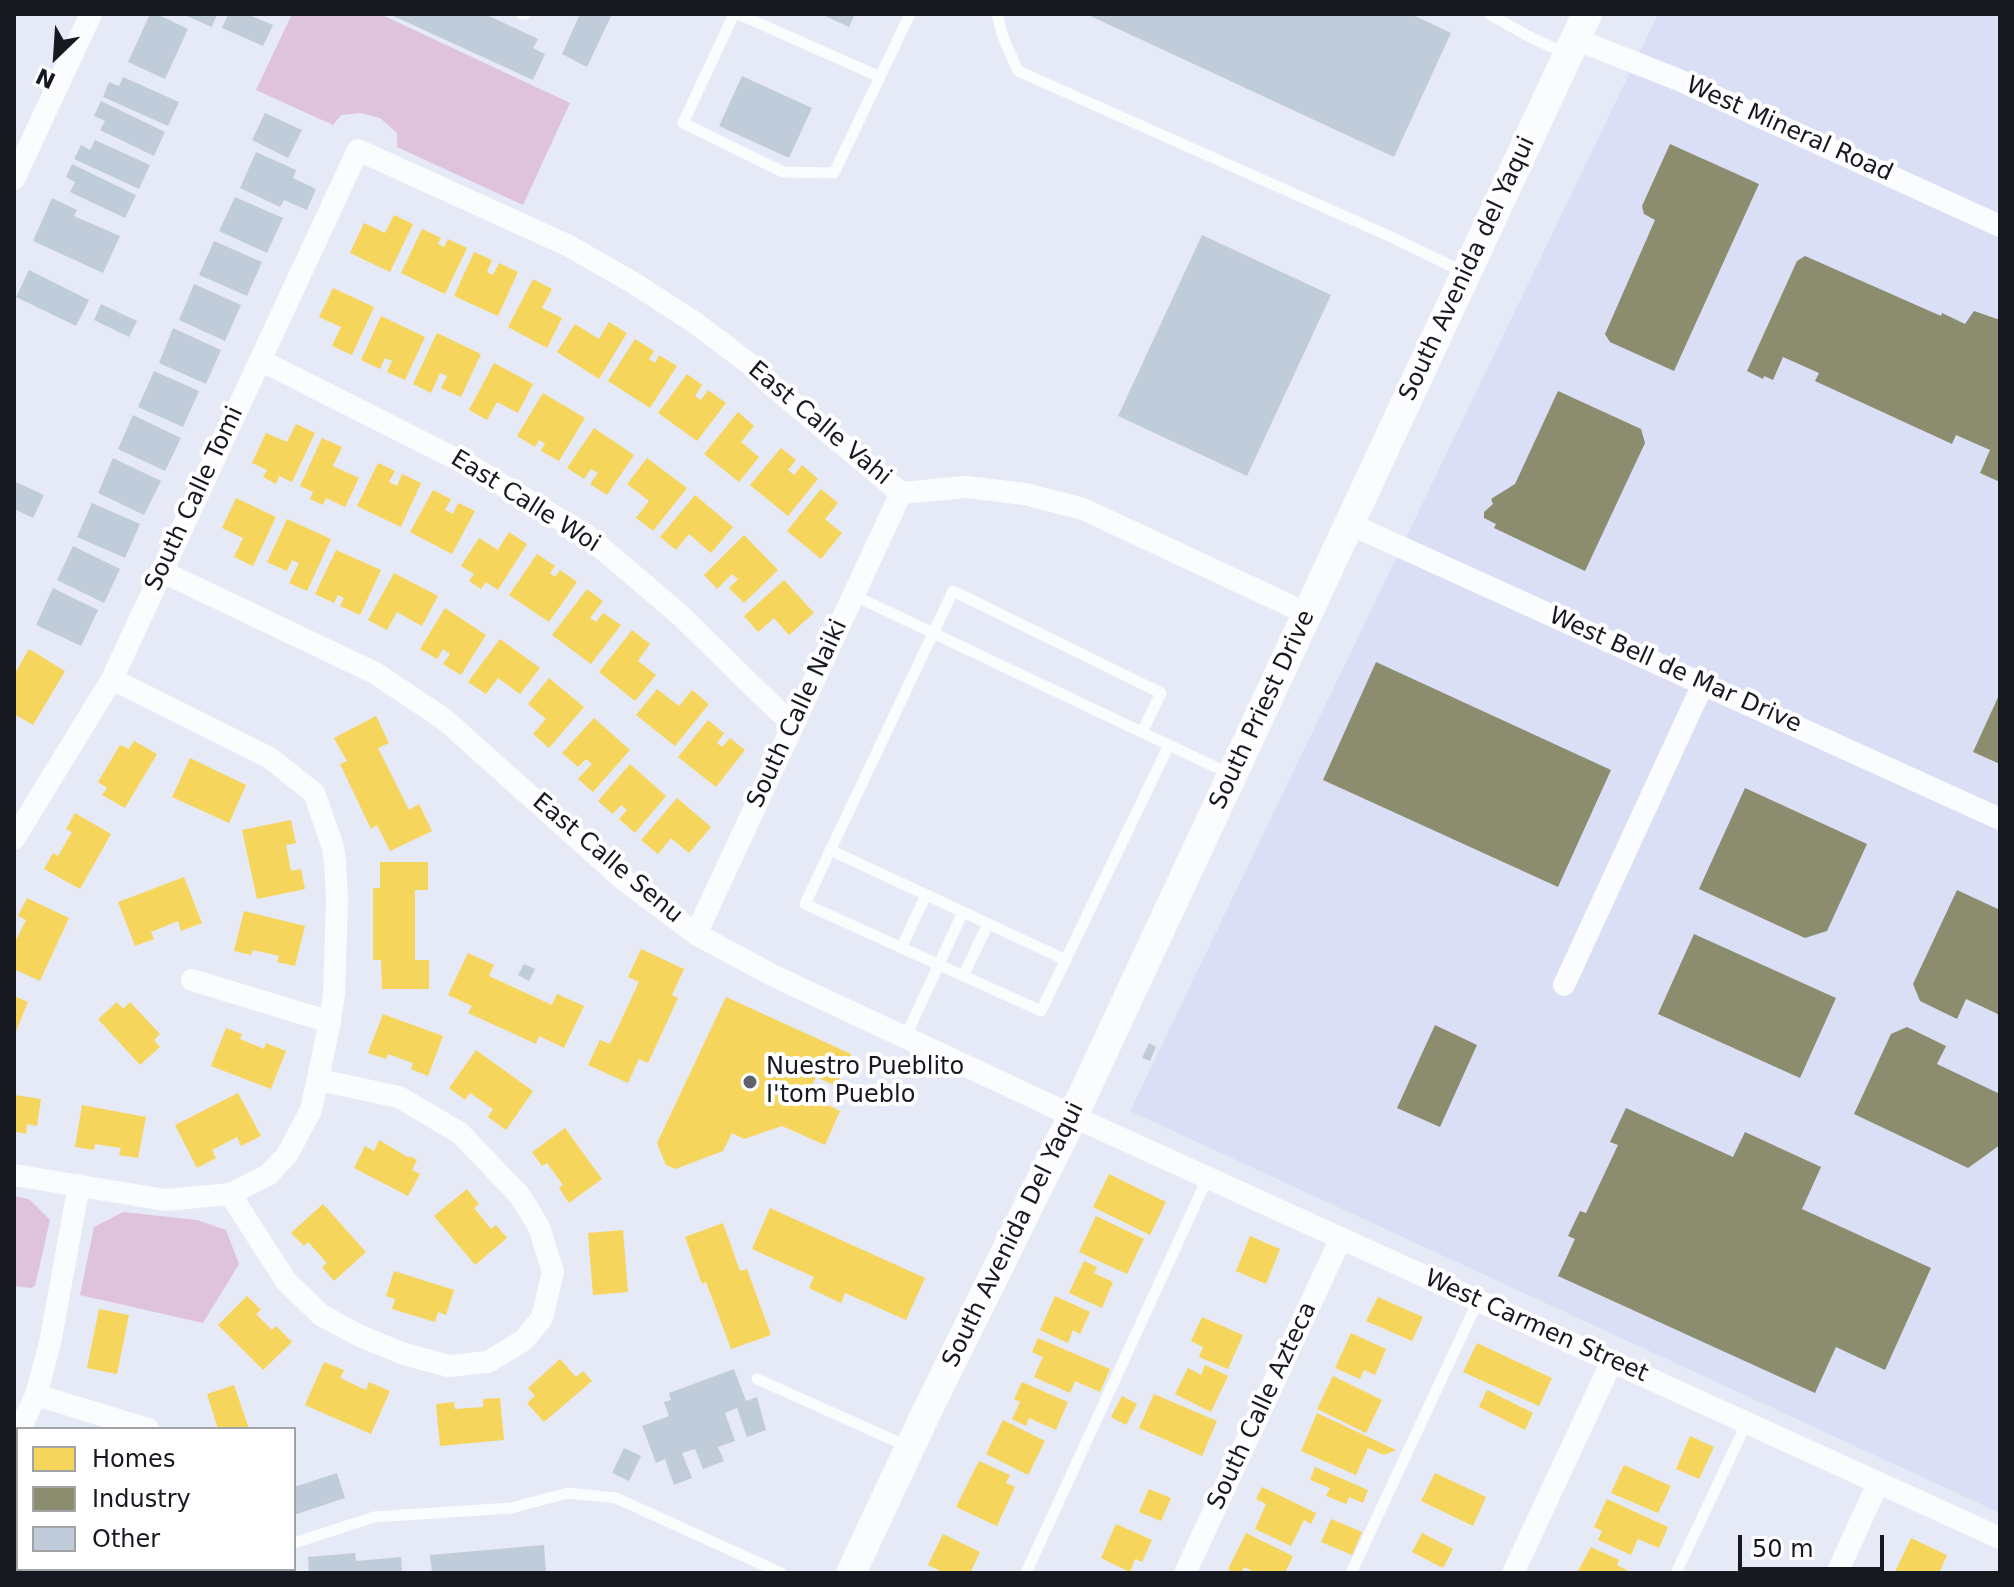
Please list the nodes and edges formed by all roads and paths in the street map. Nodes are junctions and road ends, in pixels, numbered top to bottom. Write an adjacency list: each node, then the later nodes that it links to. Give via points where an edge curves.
1 (91, 14): 9 (street)
2 (736, 14): 7 (lane); 7 (lane, via 683,123 783,172 834,173)
3 (910, 14): 7 (lane)
4 (997, 14): 11 (lane, via 1018,71)
5 (1489, 14): 6 (lane)
6 (1577, 36): 10 (street, West Mineral Road); 11 (street, South Avenida del Yaqui)
7 (880, 77)
8 (358, 150): 12 (street, South Calle Tomi); 13 (street, East Calle Vahi, via 567,245 645,290 755,368)
9 (14, 179)
10 (2000, 226)
11 (1466, 273): 14 (street, South Avenida del Yaqui)
12 (260, 360): 15 (street, South Calle Tomi); 21 (street, East Calle Woi, via 474,468 586,535)
13 (901, 493): 16 (street, South Calle Naiki); 17 (street, East Calle Vahi, via 966,487 1025,494 1083,509)
14 (1350, 524): 17 (street, South Priest Drive); 20 (street, West Bell de Mar Drive)
15 (161, 571): 19 (street, South Calle Tomi); 32 (street, East Calle Senu, via 375,673 444,719 625,881)
16 (853, 595): 18 (lane); 21 (street, South Calle Naiki)
17 (1308, 614): 24 (street, South Priest Drive)
18 (931, 632): 22 (lane); 22 (lane, via 953,591 1161,693); 27 (lane)
19 (112, 679): 26 (street, South Calle Tomi); 39 (street, via 270,758 314,793 335,863)
20 (1703, 684): 25 (street, West Bell de Mar Drive); 38 (street)
21 (795, 721): 32 (street, South Calle Naiki)
22 (1142, 732): 23 (lane)
23 (1169, 745): 24 (lane); 34 (lane)
24 (1232, 775): 29 (street, South Priest Drive)
25 (2000, 819)
26 (14, 839)
27 (830, 850): 28 (lane); 33 (lane, via 805,904)
28 (926, 895): 30 (lane); 33 (lane)
29 (1176, 896): 42 (street, South Avenida Del Yaqui)
30 (963, 912): 31 (lane); 35 (lane)
31 (988, 924): 34 (lane); 36 (lane)
32 (696, 934): 40 (street, East Calle Senu)
33 (901, 948): 35 (lane)
34 (1066, 960): 36 (lane, via 1041,1011)
35 (939, 965): 36 (lane); 40 (lane)
36 (963, 976)
37 (192, 980): 39 (street)
38 (1564, 985)
39 (330, 1022): 41 (street)
40 (905, 1038): 42 (street, East Calle Senu)
41 (319, 1080): 46 (street, via 311,1110 287,1155 268,1175); 46 (street, via 399,1097 460,1133 520,1196 539,1227 553,1272 542,1318 524,1340 488,1362 449,1366 404,1354 321,1315 286,1281)
42 (1073, 1116): 44 (street, West Carmen Street); 55 (street, South Avenida Del Yaqui)
43 (14, 1175): 45 (street)
44 (1208, 1177): 47 (street, West Carmen Street); 61 (lane)
45 (79, 1185): 46 (street, via 165,1200); 51 (street)
46 (230, 1194)
47 (1341, 1238): 48 (street, West Carmen Street); 62 (street, South Calle Azteca)
48 (1478, 1301): 49 (street, West Carmen Street); 63 (lane)
49 (1612, 1361): 52 (street, West Carmen Street); 64 (street)
50 (757, 1379): 55 (lane)
51 (36, 1395): 53 (street); 54 (street)
52 (1747, 1422): 56 (street, West Carmen Street); 65 (lane)
53 (21, 1427)
54 (141, 1427)
55 (910, 1448): 60 (street, South Avenida Del Yaqui)
56 (1878, 1483): 57 (street, West Carmen Street); 66 (street)
57 (2000, 1538)
58 (296, 1542): 59 (lane, via 374,1517 511,1508 568,1493 616,1498)
59 (781, 1573)
60 (851, 1573)
61 (1026, 1573)
62 (1185, 1573)
63 (1351, 1573)
64 (1513, 1573)
65 (1676, 1573)
66 (1837, 1573)

